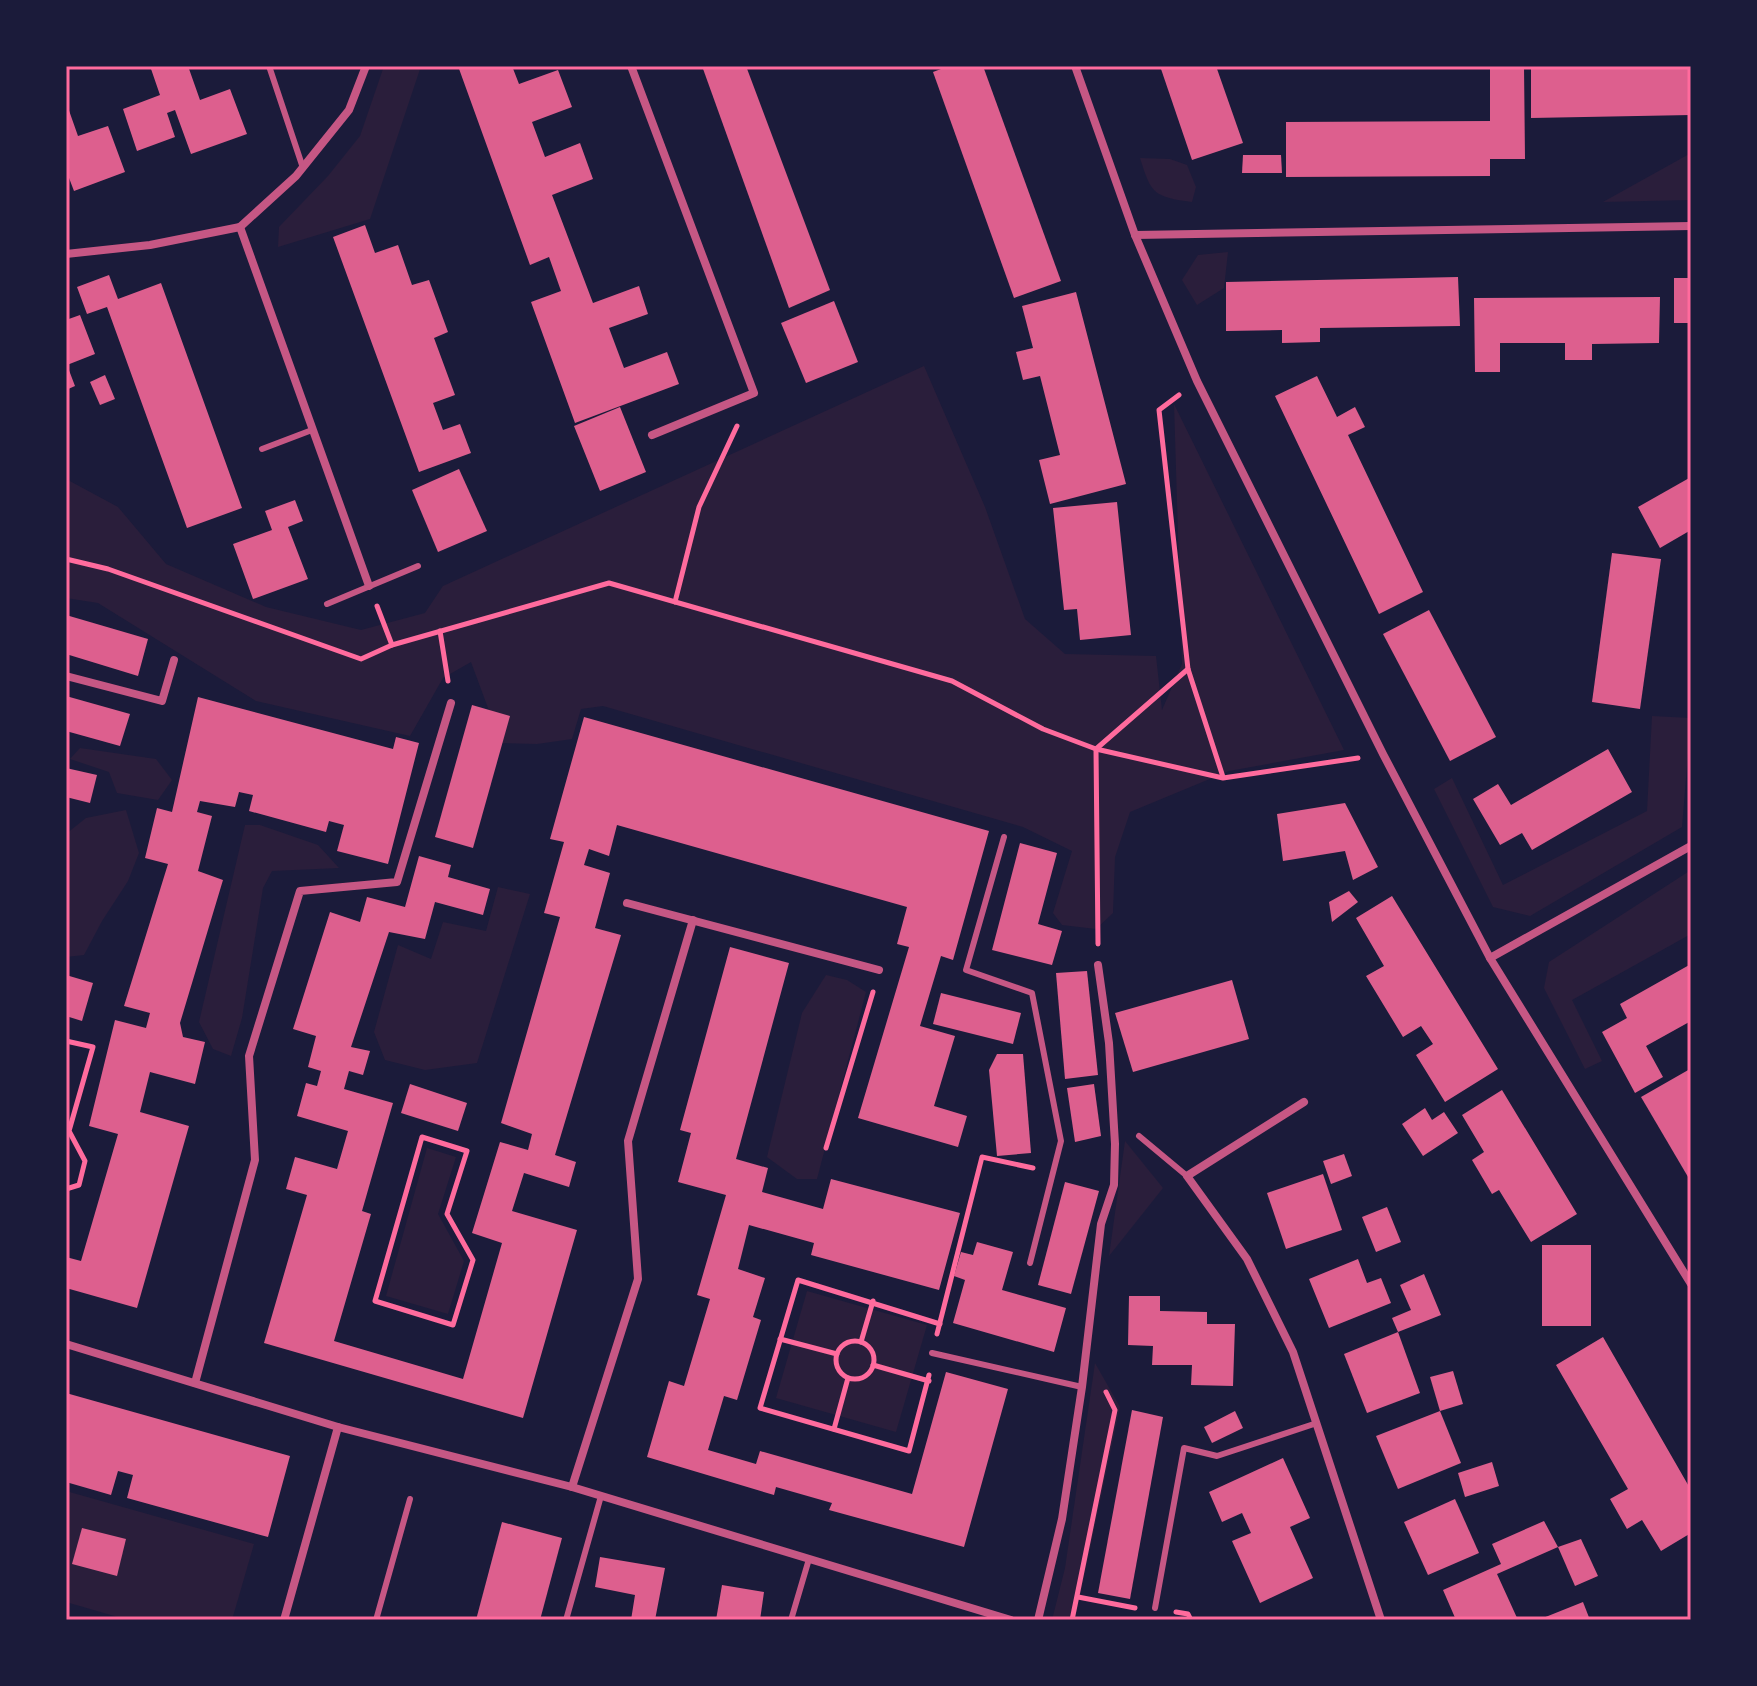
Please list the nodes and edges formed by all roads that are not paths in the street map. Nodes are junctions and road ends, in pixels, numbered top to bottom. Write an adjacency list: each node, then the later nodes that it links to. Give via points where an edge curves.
1 (269, 66): 5 (lane)
2 (366, 66): 5 (street, via 349,110)
3 (631, 66): 11 (street, via 754,393)
4 (1075, 66): 8 (street)
5 (303, 168): 7 (street)
6 (1691, 226): 8 (street)
7 (240, 227): 9 (street); 10 (street)
8 (1135, 235): 24 (street, via 1197,381)
9 (66, 254)
10 (312, 430): 12 (lane); 14 (street)
11 (652, 435)
12 (262, 449)
13 (418, 566): 14 (lane)
14 (369, 586): 15 (lane)
15 (327, 604)
16 (174, 660): 17 (street, via 162,701)
17 (66, 676)
18 (451, 703): 34 (street, via 397,882 300,891 249,1056 255,1160)
19 (1004, 837): 30 (lane, via 966,970 1032,993 1061,1141)
20 (1691, 837): 21 (street)
21 (1690, 848): 24 (street)
22 (627, 903): 23 (street)
23 (693, 920): 26 (street); 38 (street, via 628,1141 638,1279)
24 (1490, 958): 31 (street)
25 (1098, 965): 35 (street, via 1109,1043 1114,1185 1101,1224)
26 (879, 970)
27 (1304, 1102): 29 (street)
28 (1139, 1136): 29 (lane)
29 (1187, 1176): 36 (street, via 1247,1259 1293,1352)
30 (1030, 1263)
31 (1691, 1284)
32 (66, 1344): 34 (street)
33 (932, 1353): 35 (lane)
34 (195, 1383): 37 (street)
35 (1082, 1387): 48 (street, via 1062,1519)
36 (1317, 1423): 42 (lane, via 1217,1456 1184,1448); 49 (street)
37 (338, 1427): 38 (street); 43 (street)
38 (572, 1487): 39 (street)
39 (601, 1496): 41 (street); 45 (lane)
40 (410, 1499): 44 (lane)
41 (809, 1559): 46 (lane); 47 (street)
42 (1155, 1608)
43 (284, 1620)
44 (376, 1620)
45 (566, 1620)
46 (791, 1620)
47 (1011, 1620)
48 (1038, 1620)
49 (1381, 1620)

